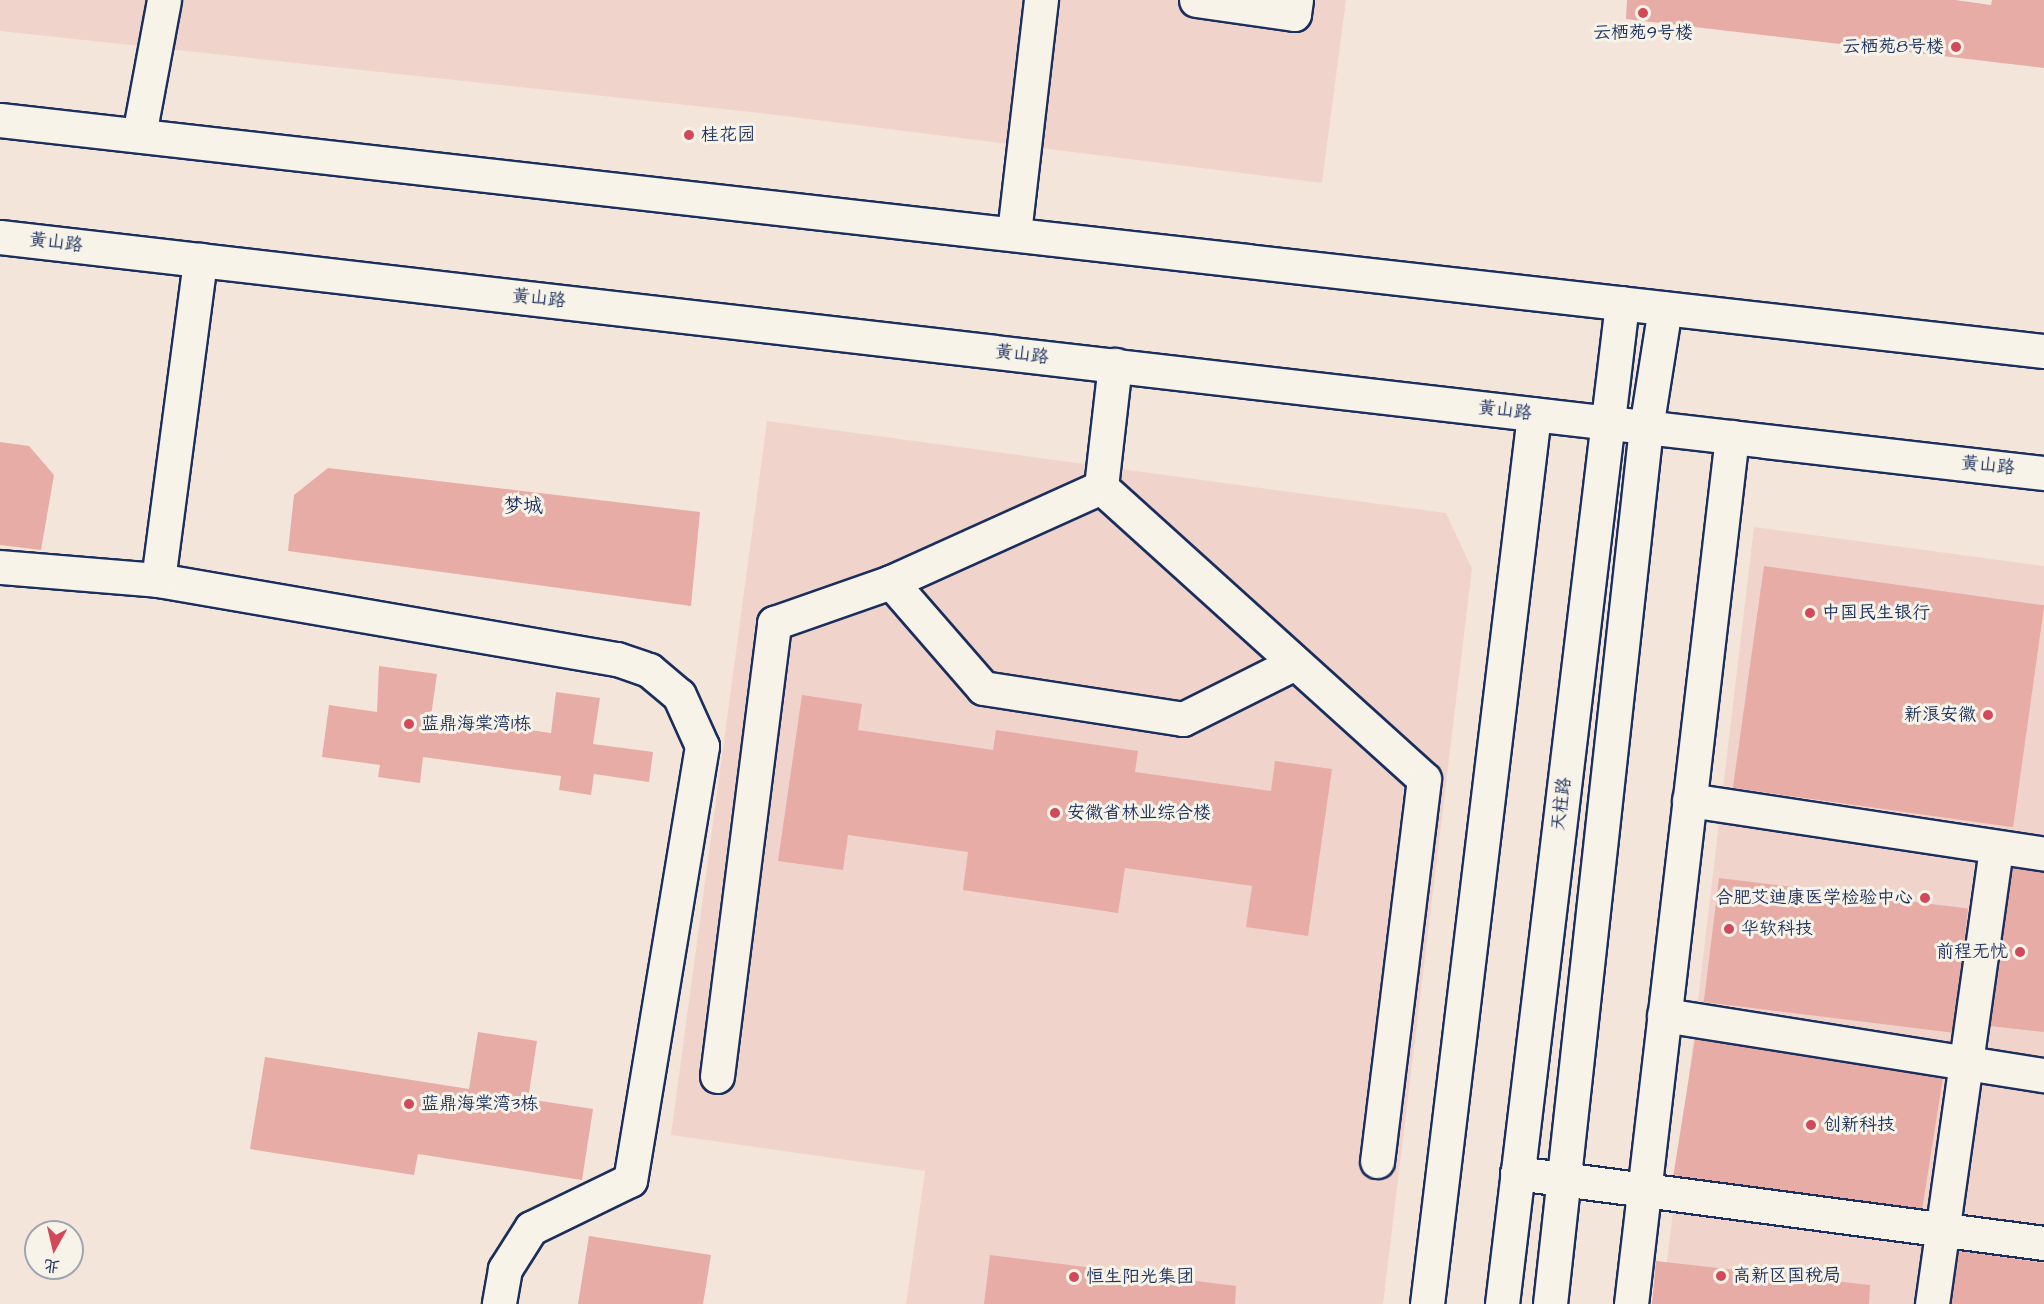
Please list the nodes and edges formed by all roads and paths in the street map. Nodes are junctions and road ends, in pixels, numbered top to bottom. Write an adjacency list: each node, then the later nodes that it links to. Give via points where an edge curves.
1 (164, 0): 6 (main road)
2 (1041, 0): 7 (main road)
3 (1196, 0): 4 (main road, via 1294,14)
4 (1296, 0)
5 (0, 120): 6 (main road)
6 (139, 135): 7 (main road)
7 (1014, 233): 10 (main road)
8 (0, 237): 9 (main road, 黄山路)
9 (201, 260): 13 (main road, 黄山路); 21 (main road)
10 (1622, 303): 11 (main road); 15 (main road, 天柱路)
11 (1665, 308): 12 (main road); 16 (main road)
12 (2044, 351)
13 (1115, 365): 14 (main road, 黄山路); 19 (main road)
14 (1534, 414): 15 (main road, 黄山路); 38 (main road)
15 (1609, 423): 16 (main road, 黄山路); 32 (main road, 天柱路)
16 (1646, 428): 17 (main road, 黄山路); 33 (main road)
17 (1732, 437): 18 (main road, 黄山路); 24 (main road)
18 (2044, 473)
19 (1101, 487): 22 (main road); 23 (main road)
20 (0, 567): 21 (main road)
21 (158, 580): 37 (main road, via 617,659 649,670 679,695 702,746 630,1180 531,1228 505,1269)
22 (891, 582): 23 (main road, via 983,688 1183,719); 30 (main road, via 774,623)
23 (1295, 663): 31 (main road, via 1424,779)
24 (1689, 800): 25 (main road); 27 (main road)
25 (1996, 847): 26 (main road); 28 (main road)
26 (2044, 854)
27 (1664, 1015): 28 (main road); 34 (main road)
28 (1965, 1064): 29 (main road); 35 (main road)
29 (2044, 1075)
30 (717, 1076)
31 (1377, 1161)
32 (1517, 1173): 33 (main road); 39 (main road, 天柱路)
33 (1565, 1179): 34 (main road); 40 (main road)
34 (1644, 1189): 35 (main road); 41 (main road)
35 (1942, 1228): 36 (main road); 42 (main road)
36 (2044, 1243)
37 (499, 1304)
38 (1427, 1304)
39 (1502, 1304)
40 (1550, 1304)
41 (1631, 1304)
42 (1932, 1304)

